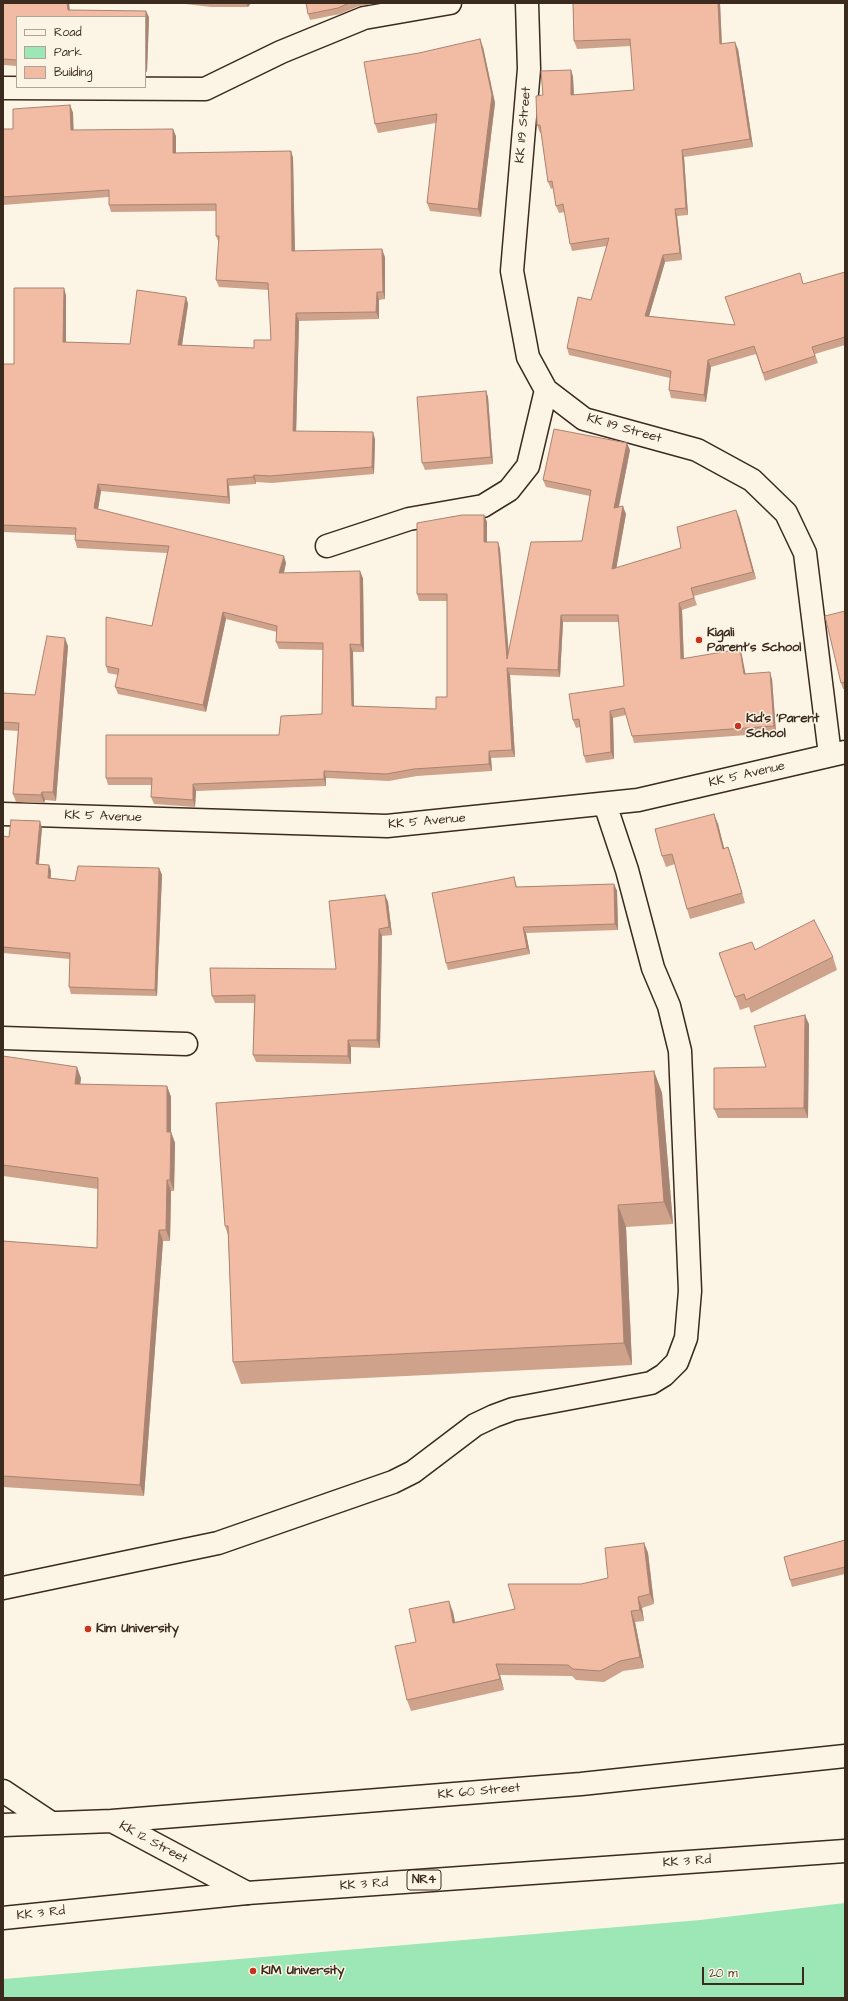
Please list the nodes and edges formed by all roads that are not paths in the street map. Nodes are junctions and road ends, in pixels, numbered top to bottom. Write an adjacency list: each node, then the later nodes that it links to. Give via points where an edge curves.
1 (450, 3): 3 (main road, via 364,18 281,52 205,89)
2 (527, 3): 4 (main road, KK 119 Street, via 529,69 512,271 528,357)
3 (3, 88)
4 (546, 390): 5 (main road, via 528,466 509,490 483,506 409,519); 6 (main road, KK 119 Street, via 584,419 697,450 752,480 786,513 805,553)
5 (327, 546)
6 (838, 754): 7 (main road, KK 5 Avenue, via 638,800)
7 (605, 804): 8 (main road, KK 5 Avenue, via 387,826); 11 (main road, via 628,870 653,968 669,1006 680,1051 690,1292 686,1338 677,1362 664,1375 650,1383 513,1409 494,1416 475,1425 413,1472 393,1482 218,1543)
8 (3, 814)
9 (3, 1038): 10 (main road)
10 (186, 1044)
11 (3, 1588)
12 (845, 1756): 14 (main road, KK 60 Street, via 581,1784)
13 (3, 1791): 15 (main road)
14 (112, 1821): 15 (main road, KK 12 Street); 18 (main road, KK 12 Street)
15 (51, 1823): 16 (main road, KK 12 Street)
16 (3, 1825)
17 (845, 1851): 18 (main road, KK 3 Rd / NR4)
18 (247, 1893): 19 (main road, KK 3 Rd / NR4)
19 (3, 1918)

